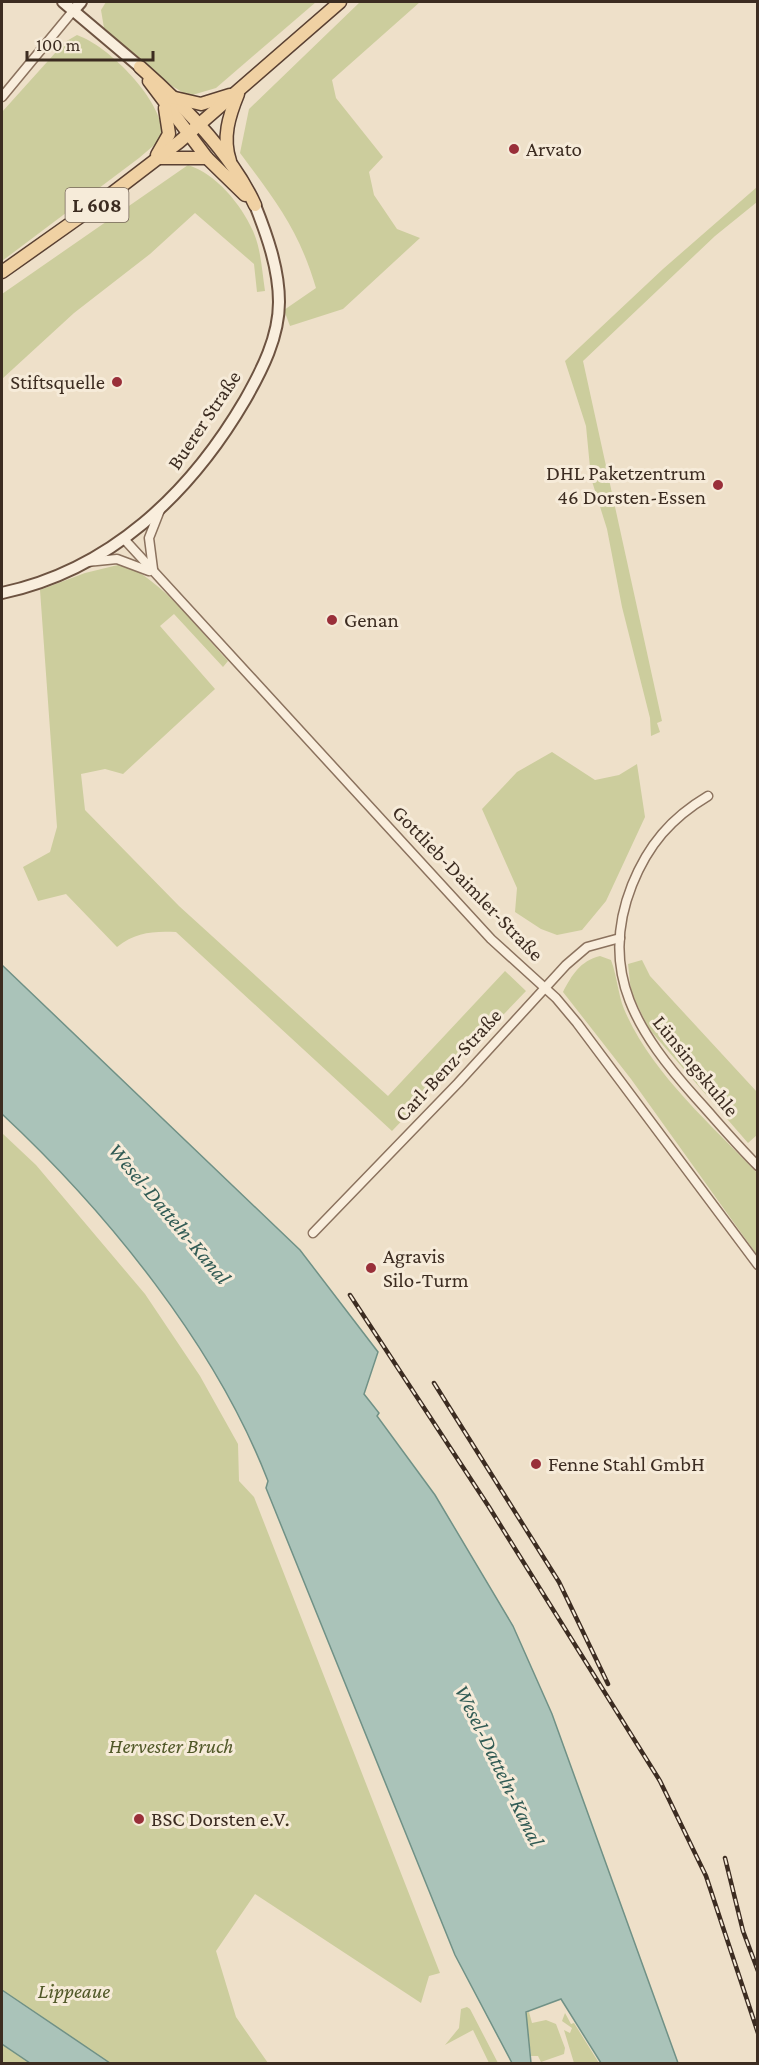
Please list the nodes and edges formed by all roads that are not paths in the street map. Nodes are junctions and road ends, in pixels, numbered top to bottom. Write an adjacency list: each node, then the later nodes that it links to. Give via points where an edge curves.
1 (63, 2): 4 (street)
2 (81, 2): 4 (street)
3 (340, 2): 6 (main road, L 608)
4 (73, 11): 5 (street); 7 (street)
5 (140, 67): 8 (main road)
6 (238, 93): 8 (main road, via 201,104); 9 (main road, L 608); 13 (main road, via 230,113 226,144)
7 (2, 97)
8 (168, 99): 9 (main road); 12 (main road, via 169,134 165,145)
9 (194, 130): 10 (main road, L 608); 11 (main road); 13 (main road)
10 (159, 158): 11 (main road); 12 (main road, L 608)
11 (207, 158): 14 (main road)
12 (146, 167): 15 (main road, L 608)
13 (232, 167): 14 (main road)
14 (255, 205): 16 (street, Buerer Straße, via 269,243 278,287 278,316 269,351 253,386 216,446)
15 (2, 272)
16 (160, 510): 17 (street, Buerer Straße); 19 (street, via 149,538)
17 (124, 539): 18 (street, Buerer Straße); 19 (street, Gottlieb-Daimler-Straße)
18 (86, 562): 19 (street, Gottlieb-Daimler-Straße, via 117,559); 20 (street, Buerer Straße)
19 (154, 573): 23 (street, Gottlieb-Daimler-Straße, via 483,931)
20 (2, 593)
21 (708, 796): 22 (street, Lünsingskuhle, via 675,819 648,852 628,896)
22 (620, 938): 23 (street, Carl-Benz-Straße, via 587,947); 24 (street, Lünsingskuhle, via 626,992 643,1031 661,1058)
23 (545, 987): 25 (street, Carl-Benz-Straße); 26 (street, Gottlieb-Daimler-Straße, via 578,1023)
24 (758, 1166)
25 (312, 1233)
26 (758, 1264)

